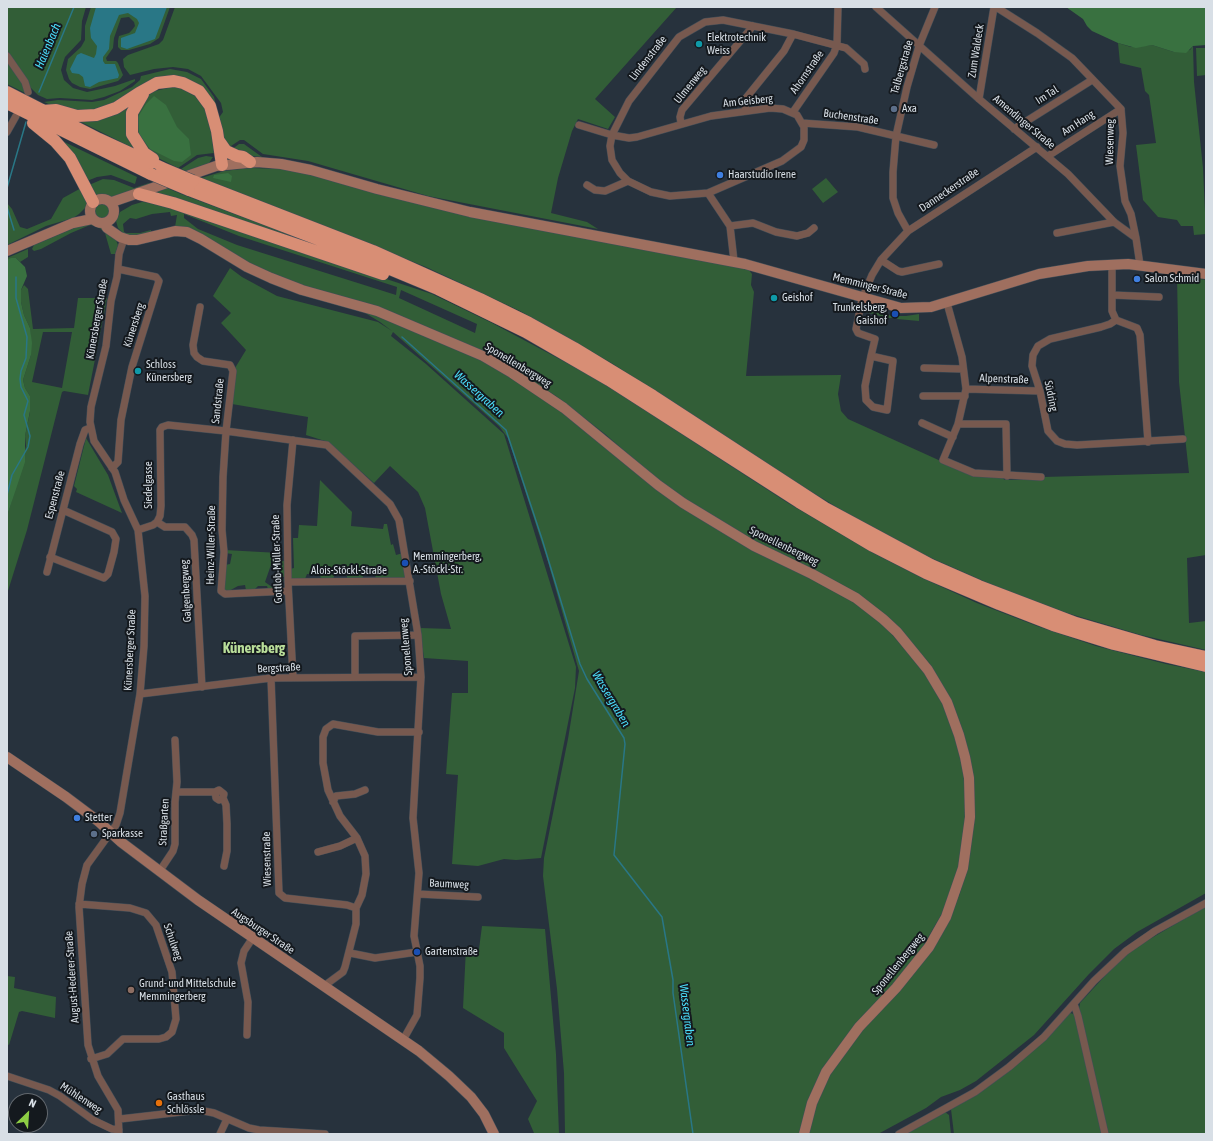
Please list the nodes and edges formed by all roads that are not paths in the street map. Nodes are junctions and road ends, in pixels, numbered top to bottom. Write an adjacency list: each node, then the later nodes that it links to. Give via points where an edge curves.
1 (838, 7): 7 (street, Ahornstraße)
2 (876, 7): 8 (street, Amendinger Straße)
3 (935, 7): 8 (street, Talbergstraße)
4 (995, 7): 11 (street, via 1072,58); 15 (street, Zum Waldeck)
5 (753, 26): 6 (street, Lindenstraße); 21 (street, Ulmenweg, via 682,110); 26 (street, Lindenstraße, via 723,20 705,22 679,37 629,101)
6 (793, 34): 7 (street, Lindenstraße); 19 (street, via 784,51 746,98)
7 (837, 44): 10 (street, Ahornstraße, via 846,48 864,64); 20 (street, Ahornstraße, via 834,53)
8 (919, 46): 15 (street, Amendinger Straße); 27 (street, Talbergstraße)
9 (7, 56): 14 (street, via 25,82)
10 (865, 69)
11 (1092, 80): 17 (street, Wiesenweg); 24 (street, Im Tal)
12 (144, 91): 18 (highway, via 116,108 96,115 77,116 56,110); 28 (highway, via 164,82 174,81 191,86 206,98); 34 (highway, via 132,113 132,134 144,153)
13 (7, 92): 18 (highway)
14 (28, 92)
15 (979, 99): 24 (street, Amendinger Straße)
16 (12, 109): 25 (street); 36 (highway, bridge, via 151,174); 41 (highway, via 43,130 63,150 78,171)
17 (1121, 109): 31 (street, Am Hang); 49 (street, Wiesenweg, via 1123,133 1120,166)
18 (43, 111): 34 (highway)
19 (745, 111): 20 (street, Am Geisberg, via 777,108); 21 (street, Am Geisberg)
20 (793, 112): 22 (street)
21 (681, 123): 26 (street, Am Geisberg, via 637,137)
22 (802, 123): 27 (street, Buchenstraße, via 858,127); 38 (street, via 804,140 796,152 758,172)
23 (579, 124): 26 (street, Am Geisberg)
24 (1014, 129): 30 (street, Amendinger Straße)
25 (7, 132)
26 (612, 135): 35 (street, via 612,160)
27 (896, 136): 29 (street); 46 (street, Talbergstraße, via 893,198)
28 (219, 140): 32 (highway, via 226,151); 33 (highway)
29 (934, 145)
30 (1037, 146): 31 (street, Amendinger Straße); 46 (street, Danneckerstraße)
31 (1048, 156): 43 (street, Amendinger Straße)
32 (250, 162): 33 (street, Memminger Straße); 52 (street, Memminger Straße, via 296,166 434,205)
33 (222, 165): 39 (street, Memminger Straße)
34 (165, 167): 36 (highway, via 185,173)
35 (628, 181): 37 (street, via 605,191 595,190); 38 (street, via 660,194 681,196)
36 (194, 185): 58 (highway); 92 (highway, via 373,251 454,286 529,323 653,396 825,508 931,564 979,586 1076,623 1155,646)
37 (587, 185)
38 (708, 193): 44 (street)
39 (139, 194): 40 (street, Memminger Straße); 58 (highway, via 173,203 392,277)
40 (113, 206): 41 (street, Memminger Straße, via 101,198); 42 (street)
41 (92, 211): 42 (street, via 96,222); 50 (street, Memminger Straße, via 73,223)
42 (108, 221): 48 (street, via 107,228)
43 (1114, 222): 47 (street); 49 (street, Amendinger Straße)
44 (730, 226): 45 (street, via 753,223 776,232 797,236); 52 (street)
45 (814, 228)
46 (908, 231): 51 (street, Danneckerstraße)
47 (1057, 233)
48 (120, 237): 56 (street, Künersberger Straße); 132 (street, Sponellenbergweg, via 137,240 175,231 187,232 271,278 302,290 376,311 498,364 564,408 683,503 754,546 856,598 897,632 928,670 947,702 959,735 969,778 970,817 963,868 946,917 929,947 896,988 859,1027 826,1072 812,1103)
49 (1136, 238): 55 (street)
50 (7, 251)
51 (881, 260): 53 (street, via 902,272); 61 (street, Danneckerstraße, via 867,284)
52 (734, 261): 61 (street, Memminger Straße)
53 (939, 264)
54 (1112, 264): 55 (street, Memminger Straße); 59 (street); 62 (street, Memminger Straße, via 1039,274)
55 (1140, 265): 57 (street, Memminger Straße)
56 (118, 269): 74 (street, Künersberger Straße, via 106,346 91,407); 80 (street, Künersberg, via 156,277 159,281 132,367 121,420 118,458)
57 (1206, 274)
58 (438, 289): 93 (highway, via 508,322 580,362 799,502 873,546 926,573 1053,625 1140,651)
59 (1112, 295): 60 (street); 64 (street, via 1112,310)
60 (1158, 297)
61 (862, 299): 62 (street, Memminger Straße, via 912,309); 65 (street, Danneckerstraße, via 856,329 858,333 875,339)
62 (947, 303): 67 (street, Alpenstraße, via 962,357)
63 (200, 307): 75 (street, Sandstraße, via 193,345 196,357 203,361 227,364 232,368)
64 (1116, 320): 68 (street, Südring, via 1101,327 1050,339 1038,346 1033,355 1032,366); 79 (street, via 1137,328 1140,335)
65 (871, 356): 65 (street, via 865,386 866,400 887,410 893,361)
66 (924, 368): 67 (street)
67 (963, 370): 69 (street, Alpenstraße)
68 (1040, 391): 69 (street, Alpenstraße); 79 (street, Südring, via 1048,431 1057,441 1077,445)
69 (966, 392): 70 (street, Alpenstraße); 72 (street, Alpenstraße)
70 (923, 396)
71 (922, 423): 76 (street)
72 (958, 424): 76 (street, Alpenstraße); 81 (street, via 1006,424)
73 (162, 427): 75 (street, Sponellenweg, via 168,425); 84 (street, Siedelgasse, via 162,506)
74 (90, 428): 80 (street, Künersberger Straße, via 96,445); 83 (street, Espenstraße, via 84,432)
75 (226, 431): 78 (street, Sponellenweg); 90 (street, Heinz-Willer-Straße, via 222,591 226,594)
76 (953, 437): 81 (street, Alpenstraße, via 943,460 974,473)
77 (1183, 439): 79 (street, Südring)
78 (293, 440): 88 (street, Sponellenweg, via 327,445 393,507 402,526); 89 (street, Gottlob-Müller-Straße, via 287,506)
79 (1148, 442)
80 (112, 468): 85 (street, Künersberger Straße)
81 (1007, 476): 82 (street, Alpenstraße)
82 (1041, 477)
83 (62, 510): 86 (street, Espenstraße); 86 (street, via 112,532 116,539 114,552 108,574 104,578)
84 (157, 522): 85 (street, Siedelgasse, via 148,528); 98 (street, Galgenbergweg, via 165,527 185,527 194,540)
85 (138, 530): 99 (street, Künersberger Straße, via 145,613)
86 (50, 557): 87 (street, Espenstraße)
87 (46, 572)
88 (410, 581): 89 (street, Alois-Stöckl-Straße); 91 (street, Sponellenweg)
89 (288, 582): 90 (street, Gottlob-Müller-Straße)
90 (288, 591): 94 (street, Gottlob-Müller-Straße)
91 (418, 635): 95 (street, via 355,636); 96 (street, Sponellenweg)
92 (1206, 657)
93 (1206, 666)
94 (293, 677): 95 (street, Bergstraße); 97 (street, Bergstraße)
95 (355, 677): 96 (street, Bergstraße)
96 (421, 677): 100 (street, Sponellenweg)
97 (271, 678): 98 (street, Bergstraße); 115 (street, Wiesenstraße, via 279,894 285,898)
98 (202, 687): 99 (street, Bergstraße)
99 (140, 694): 106 (street, Künersberger Straße, via 121,812)
100 (419, 732): 105 (street, via 378,732 333,724 326,729 322,749 324,772); 111 (street, Sponellenweg, via 413,818 419,873)
101 (175, 740): 104 (street, Straßgarten)
102 (7, 757): 106 (street, Augsburger Straße, via 66,797 98,821)
103 (366, 790): 105 (street, via 336,796)
104 (177, 792): 109 (street, Straßgarten, via 215,792 218,800 223,798 226,805 227,829); 110 (street, Straßgarten, via 174,848)
105 (333, 802): 107 (street)
106 (110, 834): 110 (street, Augsburger Straße); 114 (street, August-Hederer-Straße, via 87,865)
107 (357, 838): 108 (street); 115 (street, via 366,864 362,895)
108 (318, 852)
109 (224, 866)
110 (159, 872): 116 (street, Augsburger Straße)
111 (418, 894): 112 (street, Baumweg); 117 (street, Sponellenweg, via 414,932)
112 (478, 897)
113 (1206, 903): 120 (street, via 1126,951 1100,974)
114 (79, 904): 123 (street, August-Hederer-Straße); 123 (street, Schulweg, via 130,908 146,913 156,925 173,980 176,1019 172,1032 159,1039 123,1039 106,1054)
115 (356, 908): 118 (street, via 356,924)
116 (252, 938): 119 (street, Augsburger Straße); 121 (street, via 244,951 241,963 248,1002)
117 (417, 952): 118 (street, via 375,958); 122 (street, Sponellenweg, via 420,966 418,1011)
118 (350, 953): 119 (street, via 343,972)
119 (324, 986): 122 (street, Augsburger Straße)
120 (1074, 1004): 133 (street, via 1044,1037 1009,1067 969,1095); 134 (street)
121 (248, 1035)
122 (403, 1040): 131 (street, Augsburger Straße, via 471,1096)
123 (91, 1059): 125 (street, August-Hederer-Straße, via 118,1110)
124 (7, 1076): 127 (street, Mühlenweg, via 49,1090 93,1120)
125 (120, 1119): 126 (street, via 199,1110); 127 (street)
126 (227, 1119): 128 (street, via 259,1130); 129 (street)
127 (119, 1132)
128 (287, 1133): 130 (street)
129 (220, 1134)
130 (325, 1134)
131 (494, 1134)
132 (804, 1134)
133 (899, 1134)
134 (1105, 1134)

